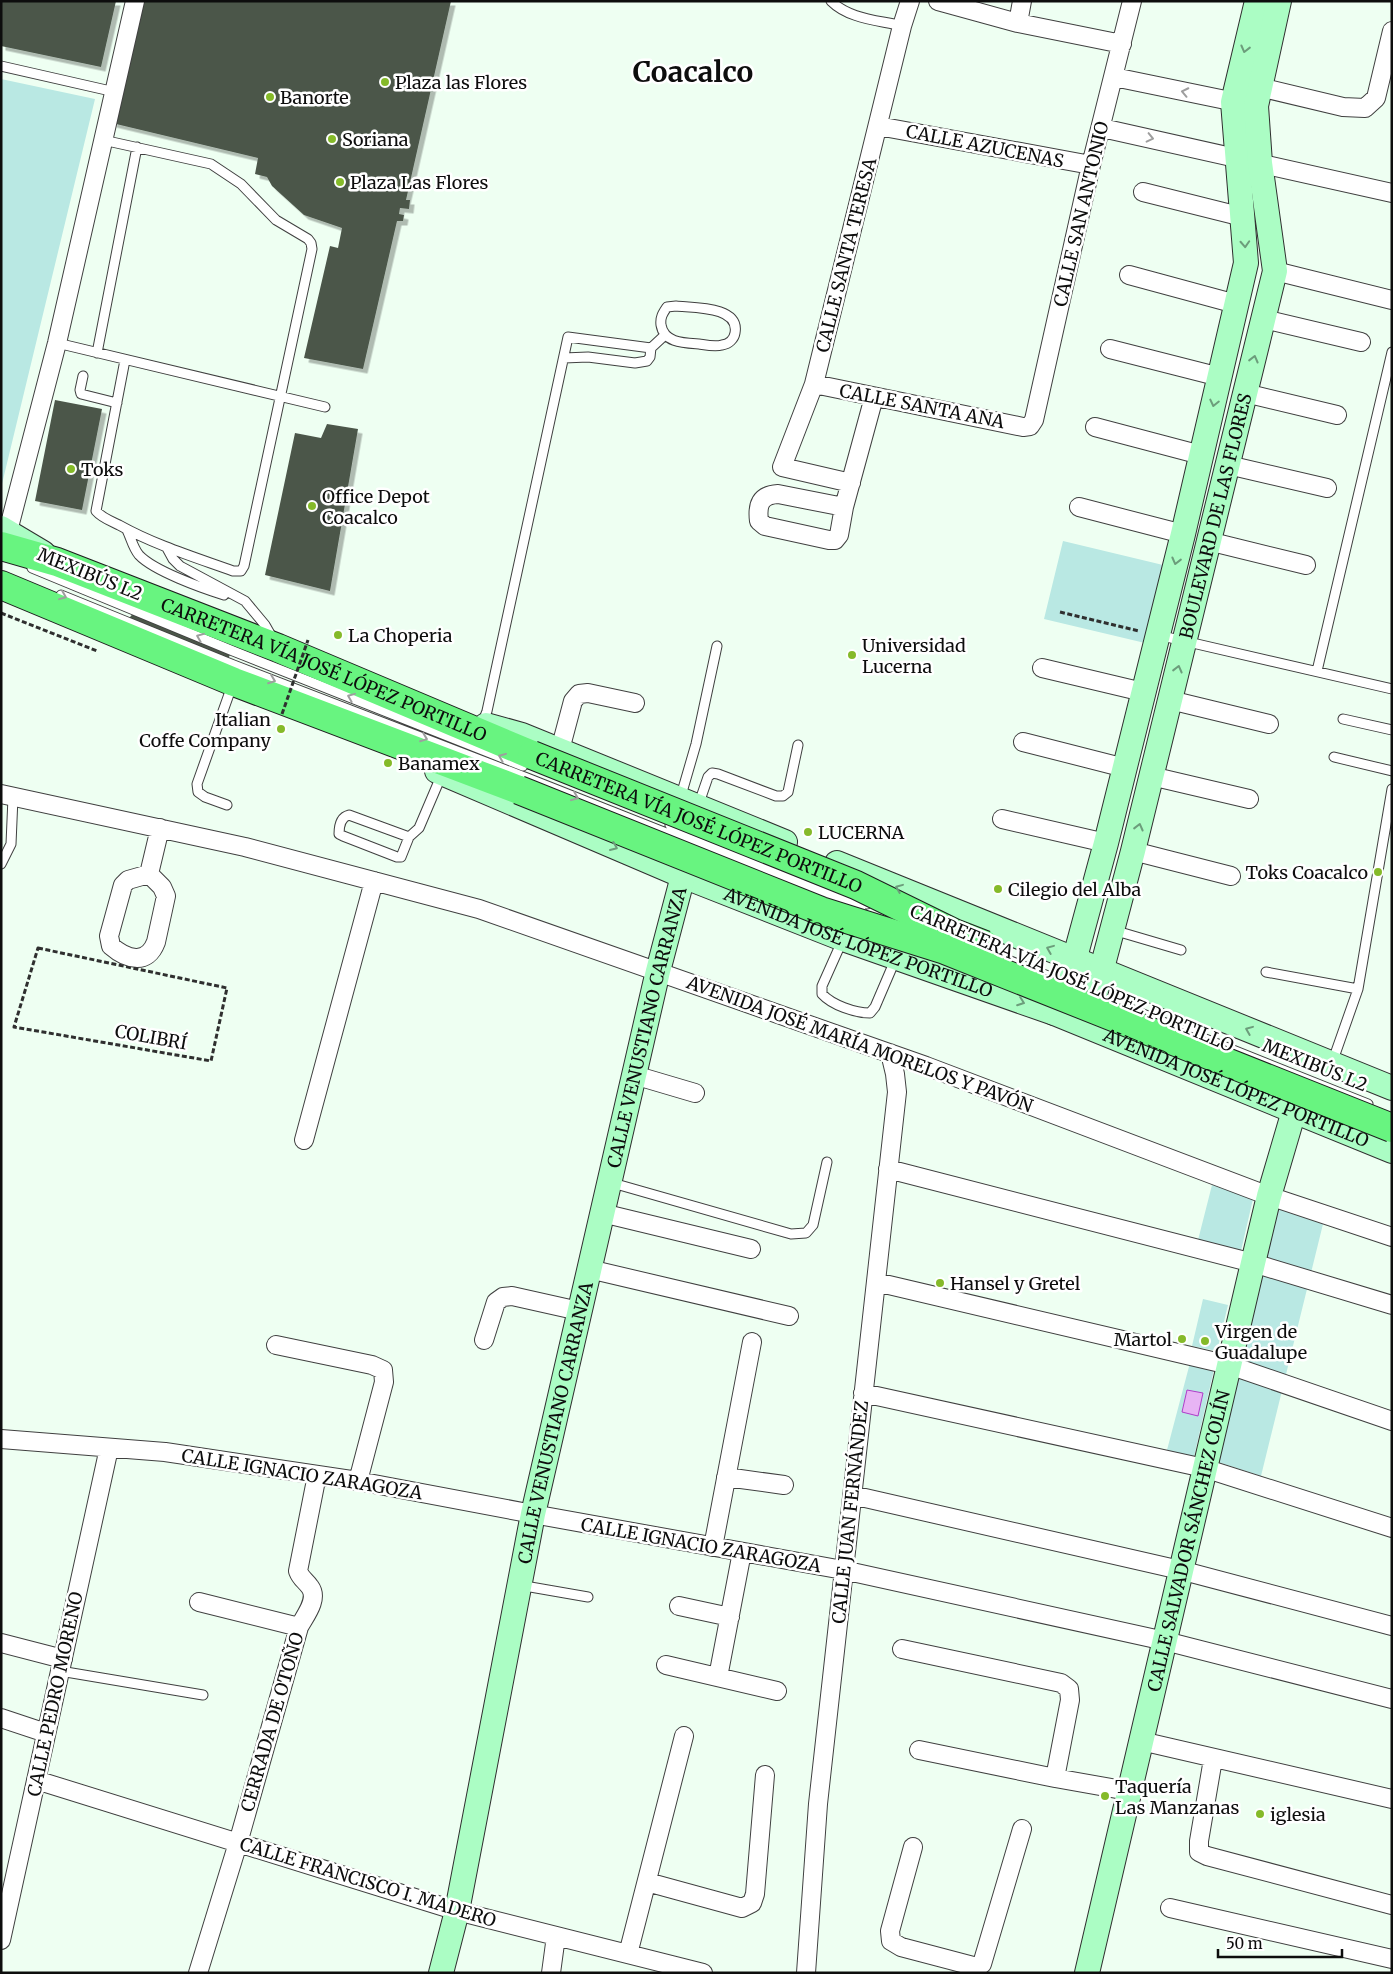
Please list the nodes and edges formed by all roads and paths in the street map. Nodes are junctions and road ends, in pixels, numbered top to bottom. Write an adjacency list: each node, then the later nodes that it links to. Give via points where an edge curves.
1 (135, 1): 15 (street)
2 (831, 1): 10 (lane, via 849,14)
3 (910, 1): 10 (street, CALLE SANTA TERESA)
4 (938, 1): 9 (street)
5 (1022, 1): 9 (street)
6 (1132, 1): 12 (street, CALLE SAN ANTONIO)
7 (1256, 1): 16 (street, BOULEVARD DE LAS FLORES, one-way to 16)
8 (1279, 1): 16 (street, BOULEVARD DE LAS FLORES)
9 (1018, 23): 12 (street)
10 (902, 26): 17 (street, CALLE SANTA TERESA)
11 (1392, 31): 16 (street, via 1376,98 1365,108)
12 (1122, 44): 14 (street, CALLE SAN ANTONIO)
13 (1, 66): 15 (lane)
14 (1114, 77): 16 (street, one-way to 14); 18 (street, CALLE SAN ANTONIO)
15 (115, 92): 19 (street)
16 (1249, 98): 21 (street, BOULEVARD DE LAS FLORES)
17 (878, 126): 22 (street, CALLE AZUCENAS); 42 (street, CALLE SANTA TERESA)
18 (1102, 128): 21 (street, one-way to 21); 22 (street, CALLE SAN ANTONIO)
19 (103, 140): 20 (lane); 33 (street)
20 (137, 147): 37 (lane); 44 (lane, via 211,164 241,184 276,220 311,243)
21 (1249, 161): 24 (street); 25 (street, BOULEVARD DE LAS FLORES); 26 (street, BOULEVARD DE LAS FLORES)
22 (1091, 166): 49 (street, CALLE SAN ANTONIO, via 1034,420)
23 (1142, 192): 25 (street)
24 (1392, 193)
25 (1243, 217): 29 (street, BOULEVARD DE LAS FLORES, one-way to 29, via 1246,263)
26 (1275, 271): 28 (street); 30 (street, BOULEVARD DE LAS FLORES)
27 (1129, 275): 29 (street)
28 (1392, 300)
29 (1236, 304): 41 (street, BOULEVARD DE LAS FLORES)
30 (1264, 319): 32 (street); 43 (street, BOULEVARD DE LAS FLORES, one-way to 30)
31 (665, 335): 31 (lane, via 678,342 721,346 728,343 736,332 731,317 724,312 676,306 667,307 662,314 660,322); 34 (lane)
32 (1360, 342)
33 (57, 343): 37 (lane); 61 (street)
34 (651, 348): 38 (lane, via 650,357 643,363 588,357); 38 (lane, via 568,337)
35 (1110, 349): 41 (street)
36 (1392, 352): 77 (lane)
37 (97, 353): 39 (lane)
38 (564, 358): 87 (lane)
39 (125, 360): 44 (lane); 46 (lane)
40 (83, 376): 46 (lane, via 81,394)
41 (1220, 377): 51 (street, BOULEVARD DE LAS FLORES, one-way to 51)
42 (814, 384): 45 (street, CALLE SANTA ANA); 53 (street, CALLE SANTA TERESA)
43 (1246, 393): 48 (street); 52 (street, BOULEVARD DE LAS FLORES)
44 (280, 396): 47 (lane); 63 (lane, via 241,571)
45 (874, 397): 49 (street, CALLE SANTA ANA); 54 (street)
46 (117, 403): 59 (lane, via 96,511)
47 (325, 407)
48 (1337, 415)
49 (1030, 426)
50 (1095, 427): 51 (street)
51 (1202, 455): 60 (street, BOULEVARD DE LAS FLORES)
52 (1228, 465): 55 (street); 62 (street, BOULEVARD DE LAS FLORES)
53 (782, 467): 54 (street); 56 (street, CALLE SANTA TERESA)
54 (851, 483): 57 (street)
55 (1327, 488)
56 (778, 494): 57 (street); 57 (street, via 765,496 760,502 758,521 765,526 829,540 835,540 839,535)
57 (844, 507)
58 (1079, 507): 60 (street)
59 (127, 530): 63 (lane); 69 (lane, via 140,555 152,564 204,588)
60 (1183, 534): 71 (street, BOULEVARD DE LAS FLORES, one-way to 71)
61 (3, 535): 75 (main road, CARRETERA VÍA JOSÉ LÓPEZ PORTILLO, via 57,562)
62 (1208, 541): 64 (street); 73 (street, BOULEVARD DE LAS FLORES)
63 (167, 548): 69 (lane, via 180,566)
64 (1306, 565)
65 (26, 566): 96 (lane, MEXIBÚS L2, one-way to 65)
66 (1, 585): 68 (main road, CARRETERA VÍA JOSÉ LÓPEZ PORTILLO)
67 (1, 593): 68 (street)
68 (48, 597): 78 (main road, CARRETERA VÍA JOSÉ LÓPEZ PORTILLO); 96 (lane, MEXIBÚS L2, one-way to 96, via 226,662 873,911)
69 (245, 601): 75 (lane, via 265,625)
70 (1060, 612): 71 (path)
71 (1158, 635): 73 (lane); 81 (street, BOULEVARD DE LAS FLORES)
72 (308, 640): 84 (path, bridge)
73 (1185, 642): 77 (lane); 82 (street, BOULEVARD DE LAS FLORES, one-way to 73)
74 (717, 646): 102 (lane, via 696,744)
75 (278, 648): 80 (main road, CARRETERA VÍA JOSÉ LÓPEZ PORTILLO)
76 (1042, 668): 81 (street)
77 (1317, 671): 79 (lane)
78 (234, 682): 85 (main road, CARRETERA VÍA JOSÉ LÓPEZ PORTILLO); 103 (lane, via 197,784 198,792 205,797)
79 (1392, 689)
80 (381, 691): 87 (street); 96 (main road, CARRETERA VÍA JOSÉ LÓPEZ PORTILLO)
81 (1143, 692): 94 (street, BOULEVARD DE LAS FLORES)
82 (1170, 700): 88 (street); 98 (street, BOULEVARD DE LAS FLORES)
83 (635, 703): 92 (street, via 579,694 573,701)
84 (282, 714)
85 (331, 719): 96 (main road, CARRETERA VÍA JOSÉ LÓPEZ PORTILLO); 97 (street, AVENIDA JOSÉ LÓPEZ PORTILLO)
86 (1343, 719): 89 (lane)
87 (482, 724): 92 (street)
88 (1269, 724)
89 (1392, 730)
90 (1022, 742): 94 (street)
91 (798, 745): 102 (lane, via 788,792 783,796 712,773)
92 (560, 750): 102 (street)
93 (1334, 757): 95 (lane)
94 (1125, 768): 107 (street, BOULEVARD DE LAS FLORES)
95 (1392, 771)
96 (532, 772): 133 (main road, CARRETERA VÍA JOSÉ LÓPEZ PORTILLO, bridge, via 856,885 954,933); 136 (main road, CARRETERA VÍA JOSÉ LÓPEZ PORTILLO, bridge, via 821,910 946,950)
97 (442, 774): 106 (lane, via 419,828); 111 (street, AVENIDA JOSÉ LÓPEZ PORTILLO, one-way to 111)
98 (1151, 776): 101 (street); 108 (street, BOULEVARD DE LAS FLORES, one-way to 98)
99 (1392, 789): 125 (lane)
100 (7, 796): 105 (street, AVENIDA JOSÉ MARÍA MORELOS Y PAVÓN); 109 (lane, via 11,844)
101 (1249, 799)
102 (689, 803): 120 (street, one-way to 102)
103 (227, 805)
104 (1002, 818): 107 (street)
105 (160, 828): 110 (street); 113 (street, AVENIDA JOSÉ MARÍA MORELOS Y PAVÓN)
106 (410, 837): 106 (lane, via 404,854 397,857 343,836 339,829 342,819 349,815)
107 (1106, 843): 120 (street, BOULEVARD DE LAS FLORES)
108 (1133, 851): 112 (street); 115 (street, BOULEVARD DE LAS FLORES)
109 (1, 864)
110 (149, 874): 110 (street, via 128,880 124,885 109,936 110,946 128,958 148,954 156,942 166,896)
111 (683, 876): 116 (street, AVENIDA JOSÉ LÓPEZ PORTILLO); 121 (street, CALLE VENUSTIANO CARRANZA)
112 (1231, 876)
113 (374, 881): 121 (street, AVENIDA JOSÉ MARÍA MORELOS Y PAVÓN, via 479,909); 137 (street)
114 (901, 922): 126 (lane, MEXIBÚS L2)
115 (1113, 930): 118 (lane); 122 (street, BOULEVARD DE LAS FLORES)
116 (843, 939): 119 (street, AVENIDA JOSÉ LÓPEZ PORTILLO); 119 (lane, via 822,986 822,994 827,1000 862,1013 870,1013 875,1007)
117 (38, 948): 124 (path, COLIBRÍ, via 14,1027 211,1061)
118 (1180, 950)
119 (897, 957): 126 (street, AVENIDA JOSÉ LÓPEZ PORTILLO, one-way to 126)
120 (1074, 959): 122 (street); 126 (street, BOULEVARD DE LAS FLORES)
121 (658, 971): 128 (street, AVENIDA JOSÉ MARÍA MORELOS Y PAVÓN); 130 (street, CALLE VENUSTIANO CARRANZA)
122 (1102, 971): 127 (street, BOULEVARD DE LAS FLORES); 129 (street, one-way to 122)
123 (1266, 972): 125 (lane)
124 (227, 988)
125 (1358, 989): 129 (lane)
126 (1061, 996): 127 (street, AVENIDA JOSÉ LÓPEZ PORTILLO); 127 (lane, MEXIBÚS L2)
127 (1091, 1009): 133 (lane, MEXIBÚS L2); 134 (street, AVENIDA JOSÉ LÓPEZ PORTILLO); 135 (lane, MEXIBÚS L2)
128 (890, 1053): 140 (street, CALLE JUAN FERNÁNDEZ, via 897,1092); 142 (street, AVENIDA JOSÉ MARÍA MORELOS Y PAVÓN)
129 (1332, 1064): 131 (street)
130 (634, 1075): 132 (street); 141 (street, CALLE VENUSTIANO CARRANZA)
131 (1392, 1088)
132 (695, 1093)
133 (1382, 1108)
134 (1294, 1111): 138 (street, AVENIDA JOSÉ LÓPEZ PORTILLO); 142 (street, CALLE SALVADOR SÁNCHEZ COLÍN)
135 (1392, 1124)
136 (1392, 1128)
137 (304, 1140)
138 (1392, 1151)
139 (827, 1162): 141 (lane, via 813,1225 806,1233 791,1234)
140 (888, 1169): 146 (street); 148 (street, CALLE JUAN FERNÁNDEZ)
141 (609, 1182): 143 (street, CALLE VENUSTIANO CARRANZA)
142 (1269, 1196): 144 (street, AVENIDA JOSÉ MARÍA MORELOS Y PAVÓN); 146 (street, CALLE SALVADOR SÁNCHEZ COLÍN)
143 (602, 1213): 145 (street); 147 (street, CALLE VENUSTIANO CARRANZA)
144 (1392, 1237)
145 (751, 1249)
146 (1253, 1263): 149 (street); 155 (street, CALLE SALVADOR SÁNCHEZ COLÍN)
147 (589, 1269): 150 (street, CALLE VENUSTIANO CARRANZA); 151 (street)
148 (876, 1282): 155 (street); 156 (street, CALLE JUAN FERNÁNDEZ)
149 (1392, 1305)
150 (579, 1311): 152 (street, via 512,1296 503,1297 496,1302); 166 (street, CALLE VENUSTIANO CARRANZA)
151 (789, 1316)
152 (484, 1340)
153 (752, 1342): 162 (street)
154 (276, 1345): 163 (street, via 383,1370 384,1382)
155 (1229, 1365): 157 (street); 160 (street, CALLE SALVADOR SÁNCHEZ COLÍN)
156 (863, 1393): 160 (street); 165 (street, CALLE JUAN FERNÁNDEZ)
157 (1392, 1421)
158 (1, 1439): 159 (street, CALLE IGNACIO ZARAGOZA)
159 (109, 1448): 161 (street, CALLE IGNACIO ZARAGOZA, via 165,1452); 182 (street, CALLE PEDRO MORENO)
160 (1204, 1468): 167 (street); 171 (street, CALLE SALVADOR SÁNCHEZ COLÍN)
161 (317, 1475): 163 (street, CALLE IGNACIO ZARAGOZA); 178 (street, CERRADA DE OTOÑO, via 298,1571 313,1596)
162 (726, 1476): 164 (street); 168 (street)
163 (358, 1481): 166 (street, CALLE IGNACIO ZARAGOZA)
164 (784, 1485)
165 (852, 1495): 170 (street, CALLE JUAN FERNÁNDEZ); 171 (street)
166 (532, 1514): 168 (street, CALLE IGNACIO ZARAGOZA); 172 (street, CALLE VENUSTIANO CARRANZA)
167 (1392, 1528)
168 (713, 1547): 169 (street, CALLE IGNACIO ZARAGOZA)
169 (742, 1552): 170 (street, CALLE IGNACIO ZARAGOZA); 176 (street)
170 (843, 1570): 179 (street, CALLE IGNACIO ZARAGOZA); 215 (street, CALLE JUAN FERNÁNDEZ, via 818,1804)
171 (1180, 1570): 177 (street); 179 (street, CALLE SALVADOR SÁNCHEZ COLÍN)
172 (519, 1585): 173 (lane); 205 (street, CALLE VENUSTIANO CARRANZA)
173 (588, 1597)
174 (199, 1602): 178 (street)
175 (679, 1606): 176 (street)
176 (730, 1616): 184 (street)
177 (1392, 1626)
178 (298, 1627): 200 (street, CERRADA DE OTOÑO)
179 (1165, 1641): 187 (street, CALLE IGNACIO ZARAGOZA); 191 (street, CALLE SALVADOR SÁNCHEZ COLÍN)
180 (1, 1643): 182 (street)
181 (902, 1649): 195 (street, via 1061,1683 1069,1689 1070,1700)
182 (61, 1665): 186 (lane); 189 (street, CALLE PEDRO MORENO)
183 (666, 1665): 184 (street)
184 (718, 1677): 185 (street)
185 (777, 1691)
186 (203, 1695)
187 (1392, 1699)
188 (1, 1718): 189 (street)
189 (46, 1733): 196 (street, CALLE PEDRO MORENO)
190 (684, 1736): 202 (street)
191 (1141, 1741): 193 (street); 197 (street, CALLE SALVADOR SÁNCHEZ COLÍN)
192 (919, 1750): 195 (street)
193 (1213, 1759): 198 (street); 203 (street, via 1199,1852)
194 (765, 1775): 202 (street, via 756,1894 752,1903 742,1908)
195 (1055, 1778): 197 (street)
196 (36, 1780): 200 (street, CALLE FRANCISCO I. MADERO); 207 (street, CALLE PEDRO MORENO)
197 (1128, 1791): 216 (street, CALLE SALVADOR SÁNCHEZ COLÍN)
198 (1392, 1799)
199 (1022, 1829): 210 (street, via 982,1964)
200 (238, 1843): 205 (street, CALLE FRANCISCO I. MADERO); 211 (street, CERRADA DE OTOÑO)
201 (913, 1847): 210 (street, via 890,1931 891,1941)
202 (647, 1882): 208 (street)
203 (1392, 1906)
204 (1170, 1908): 209 (street)
205 (457, 1911): 206 (street, CALLE FRANCISCO I. MADERO); 212 (street, CALLE VENUSTIANO CARRANZA)
206 (556, 1936): 208 (street, CALLE FRANCISCO I. MADERO); 213 (street)
207 (1, 1940)
208 (628, 1954): 214 (street, CALLE FRANCISCO I. MADERO)
209 (1392, 1959)
210 (951, 1966)
211 (198, 1973)
212 (442, 1973)
213 (551, 1973)
214 (704, 1973)
215 (806, 1973)
216 (1087, 1973)

